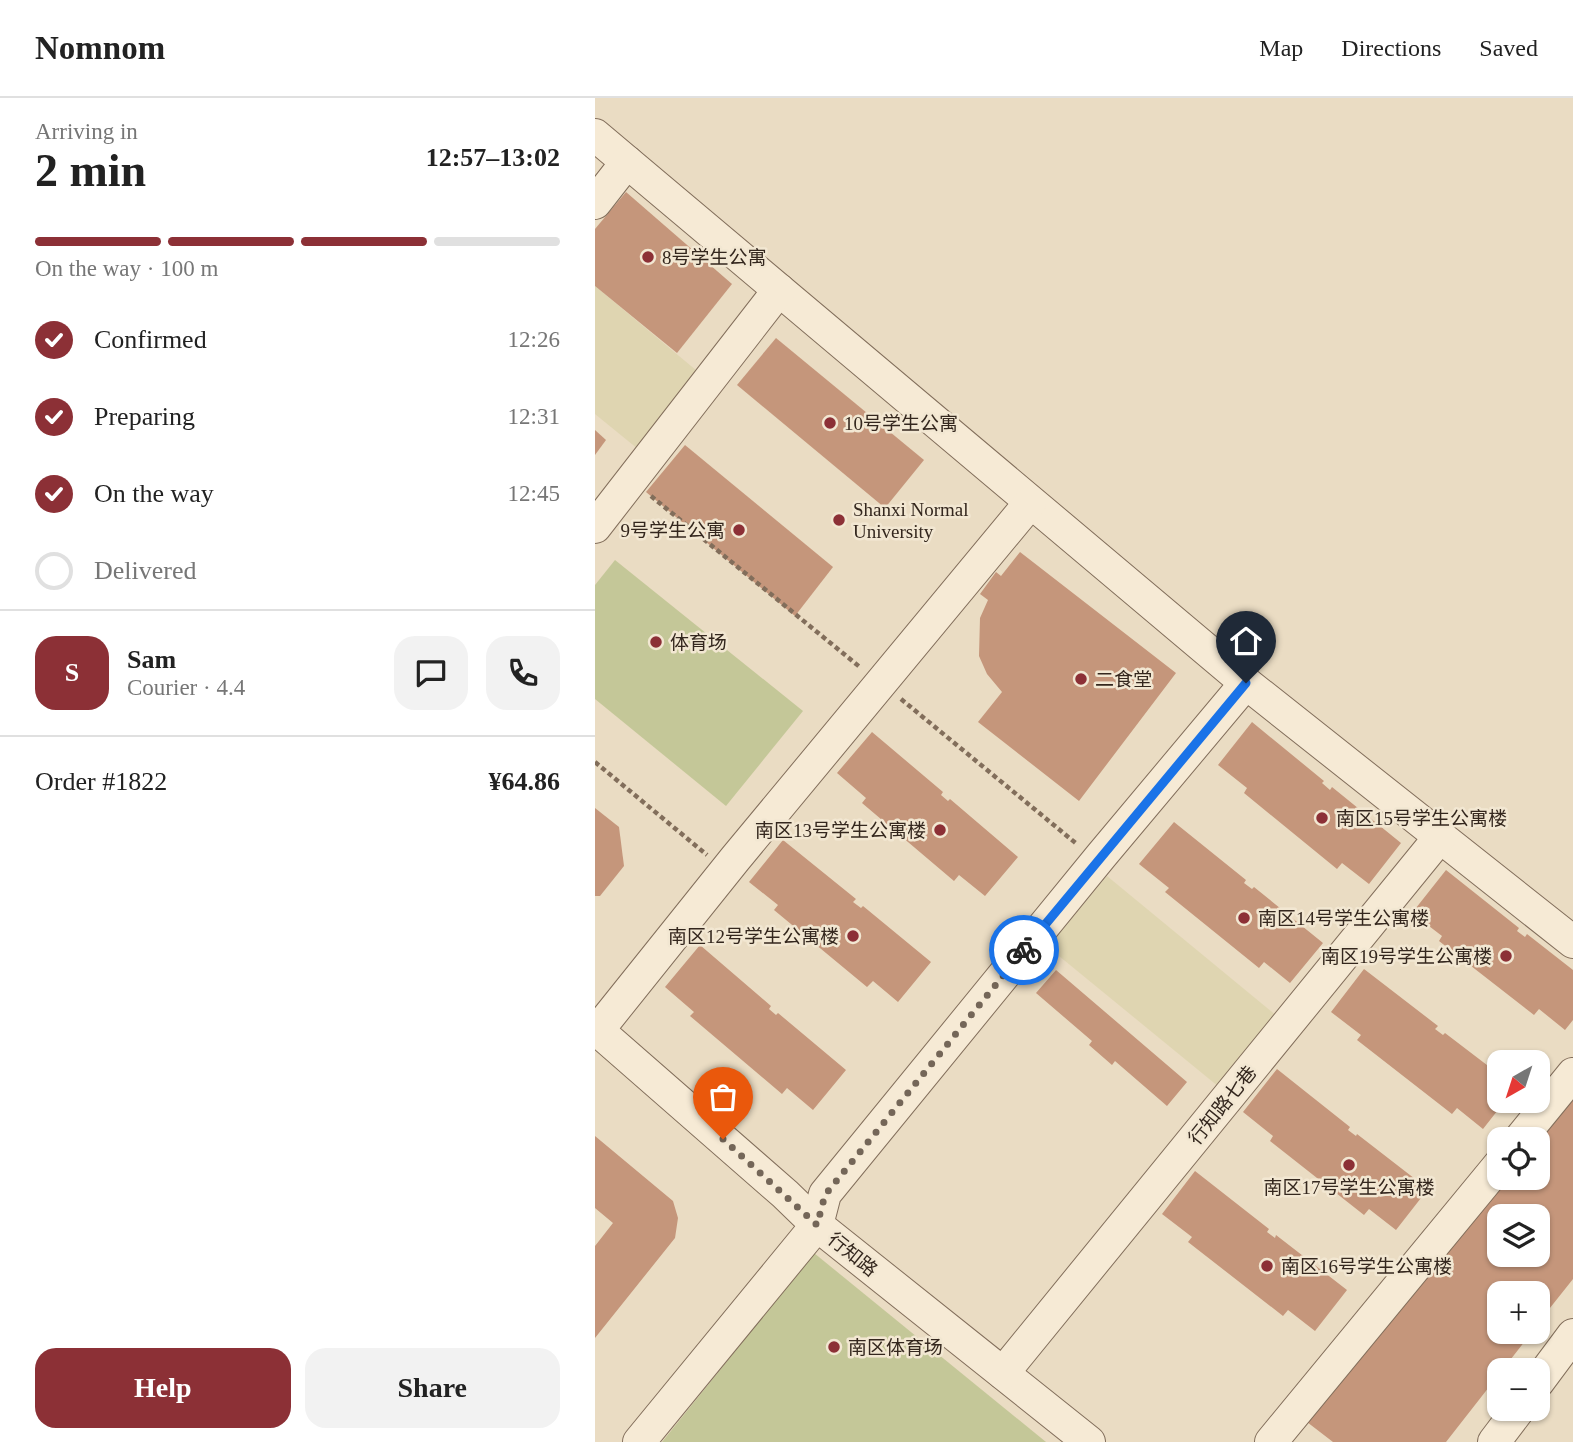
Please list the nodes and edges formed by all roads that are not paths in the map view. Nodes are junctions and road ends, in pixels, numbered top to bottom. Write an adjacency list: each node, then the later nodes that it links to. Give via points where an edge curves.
1 (595, 135): 2 (lane)
2 (627, 162): 3 (lane); 4 (lane)
3 (595, 203)
4 (779, 290): 5 (lane); 6 (lane)
5 (1030, 503): 7 (lane); 10 (lane)
6 (595, 527)
7 (1246, 683): 8 (lane); 14 (lane, via 825,1195)
8 (1440, 836): 9 (lane); 17 (lane, 行知路七巷)
9 (1573, 942)
10 (596, 1029): 14 (lane, 行知路)
11 (1573, 1074): 12 (lane)
12 (1530, 1127)
13 (1487, 1180): 21 (lane)
14 (817, 1225): 17 (lane, 行知路); 19 (lane)
15 (1573, 1335): 16 (lane)
16 (1550, 1366)
17 (1003, 1373): 20 (lane, 行知路)
18 (1510, 1421): 22 (lane)
19 (639, 1442)
20 (1089, 1442)
21 (1271, 1442)
22 (1494, 1442)

